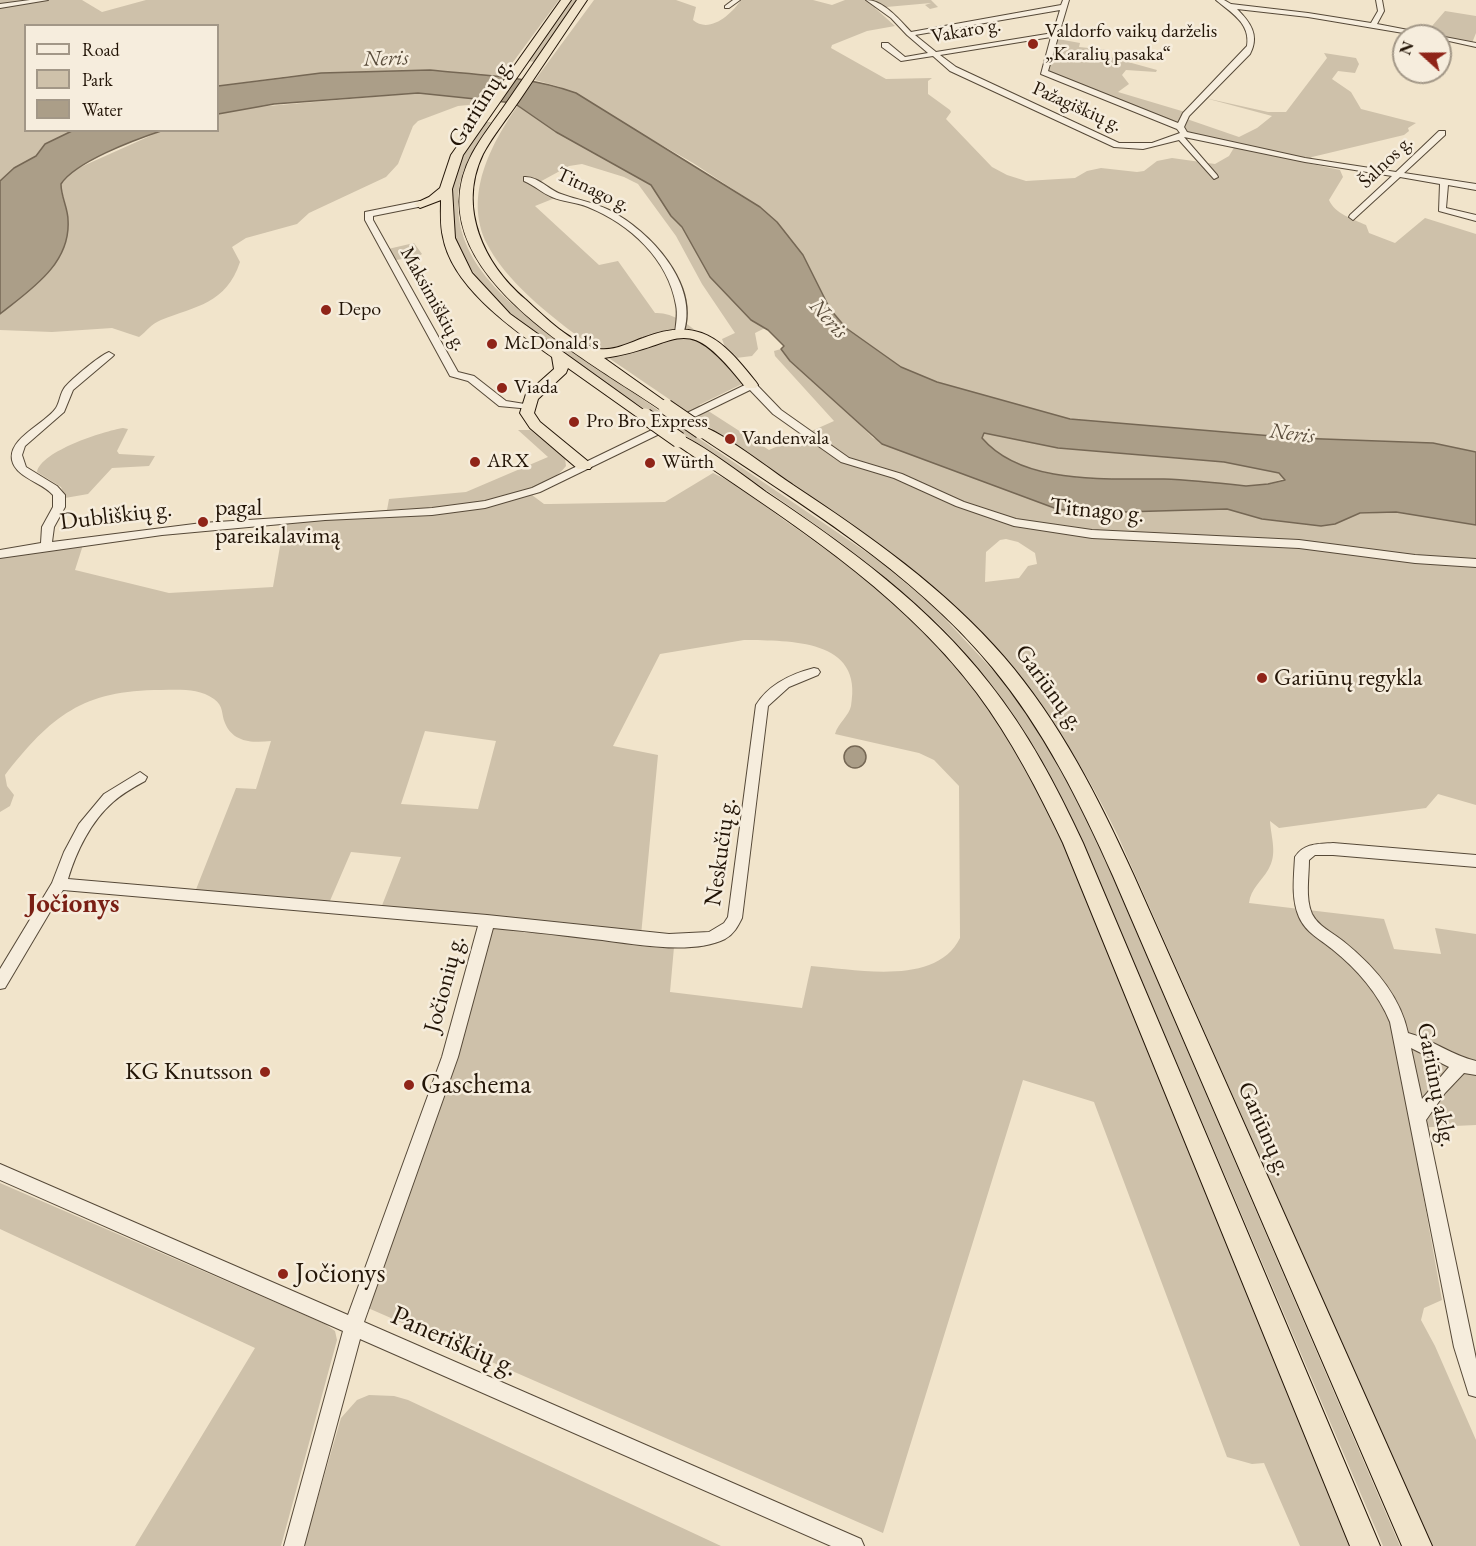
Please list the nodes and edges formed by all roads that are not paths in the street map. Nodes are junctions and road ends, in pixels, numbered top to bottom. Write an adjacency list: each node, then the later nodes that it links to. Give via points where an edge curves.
1 (45, 0): 11 (street)
2 (566, 0): 29 (highway, Gariūnų g., via 457,155)
3 (582, 0): 17 (highway)
4 (587, 0): 17 (highway)
5 (737, 0): 12 (street)
6 (869, 0): 15 (street, Pažagiškių g.)
7 (1219, 0): 10 (street)
8 (1379, 0): 13 (street, via 1381,11)
9 (1065, 4): 15 (street); 16 (street)
10 (1230, 5): 13 (street); 22 (street, via 1250,30 1251,46 1186,115)
11 (0, 6)
12 (727, 7)
13 (1373, 26): 14 (street)
14 (1392, 29)
15 (909, 34): 21 (street, Pažagiškių g.)
16 (1057, 34): 21 (street, Vakaro g.); 22 (street, via 1044,72)
17 (557, 38): 35 (highway, Gariūnų g., via 498,121 471,169 465,203 469,229 480,257 499,283 539,320)
18 (1452, 40): 20 (street)
19 (885, 45): 21 (street, Vakaro g., via 904,59)
20 (1476, 45)
21 (933, 54): 22 (street, Pažagiškių g., via 953,69 1117,145 1142,146)
22 (1181, 133): 24 (street, Pažagiškių g.); 25 (street)
23 (1442, 133): 24 (street, Šalnos g.)
24 (1395, 175): 27 (street, Pažagiškių g.); 32 (street, Šalnos g.)
25 (1214, 177)
26 (527, 179): 34 (street, Titnago g., via 554,195 594,206 621,220 652,247 668,268 682,306)
27 (1444, 182): 28 (street, Pažagiškių g.); 33 (street, via 1442,209)
28 (1476, 187)
29 (446, 189): 30 (highway, via 433,200); 31 (highway, Gariūnų g.)
30 (420, 204): 31 (highway, via 436,206); 43 (street, Maksimiškių g., via 368,214 369,220 454,374 470,378 503,404)
31 (445, 216): 38 (highway, Gariūnų g., via 453,251 478,289 505,317)
32 (1353, 217)
33 (1476, 218)
34 (680, 333): 36 (highway, via 657,336); 41 (highway, via 714,344)
35 (578, 347): 36 (highway, via 602,355); 39 (highway, Gariūnų g.)
36 (631, 347): 39 (highway, via 612,360)
37 (109, 355): 45 (street, via 69,389 60,411 17,452 16,461 21,469 59,495)
38 (558, 356): 40 (highway, via 561,369); 42 (highway, Gariūnų g.)
39 (620, 376): 63 (highway, Gariūnų g., bridge, via 854,535 939,601 1000,665 1055,740 1091,804 1131,892)
40 (547, 385): 42 (highway, via 577,380); 43 (highway, via 531,397)
41 (751, 385): 44 (street, Dubliškių g.); 47 (street, Titnago g., via 777,412 845,460 898,476 960,504 1014,522 1092,534 1299,544)
42 (606, 389): 62 (highway, Gariūnų g., bridge, via 818,536 892,593 966,667 1015,732 1073,843)
43 (527, 407): 44 (highway, via 535,425)
44 (584, 466): 45 (street, Dubliškių g., via 529,493 478,506 182,528)
45 (46, 546): 46 (street, Dubliškių g.)
46 (0, 554)
47 (1476, 563)
48 (814, 672): 52 (street, Neskučių g., via 786,681 762,705 735,918 726,933 672,940)
49 (140, 777): 51 (street, via 95,812)
50 (1476, 861): 54 (street, Gariūnų aklg., via 1333,849 1312,850 1302,857 1303,910 1307,919 1377,984 1391,1003)
51 (58, 884): 52 (street, Jočionių g.); 53 (street)
52 (487, 921): 58 (street, Jočionių g., via 450,1057)
53 (0, 983)
54 (1404, 1040): 55 (street, via 1424,1044); 56 (street, Gariūnų aklg.)
55 (1468, 1067): 56 (street, via 1439,1088)
56 (1417, 1119): 59 (street, Gariūnų aklg., via 1463,1347)
57 (0, 1172): 58 (street, Paneriškių g.)
58 (353, 1327): 60 (street, Jočionių g.); 61 (street, Paneriškių g.)
59 (1476, 1388)
60 (294, 1546)
61 (854, 1546)
62 (1365, 1546)
63 (1417, 1546)

